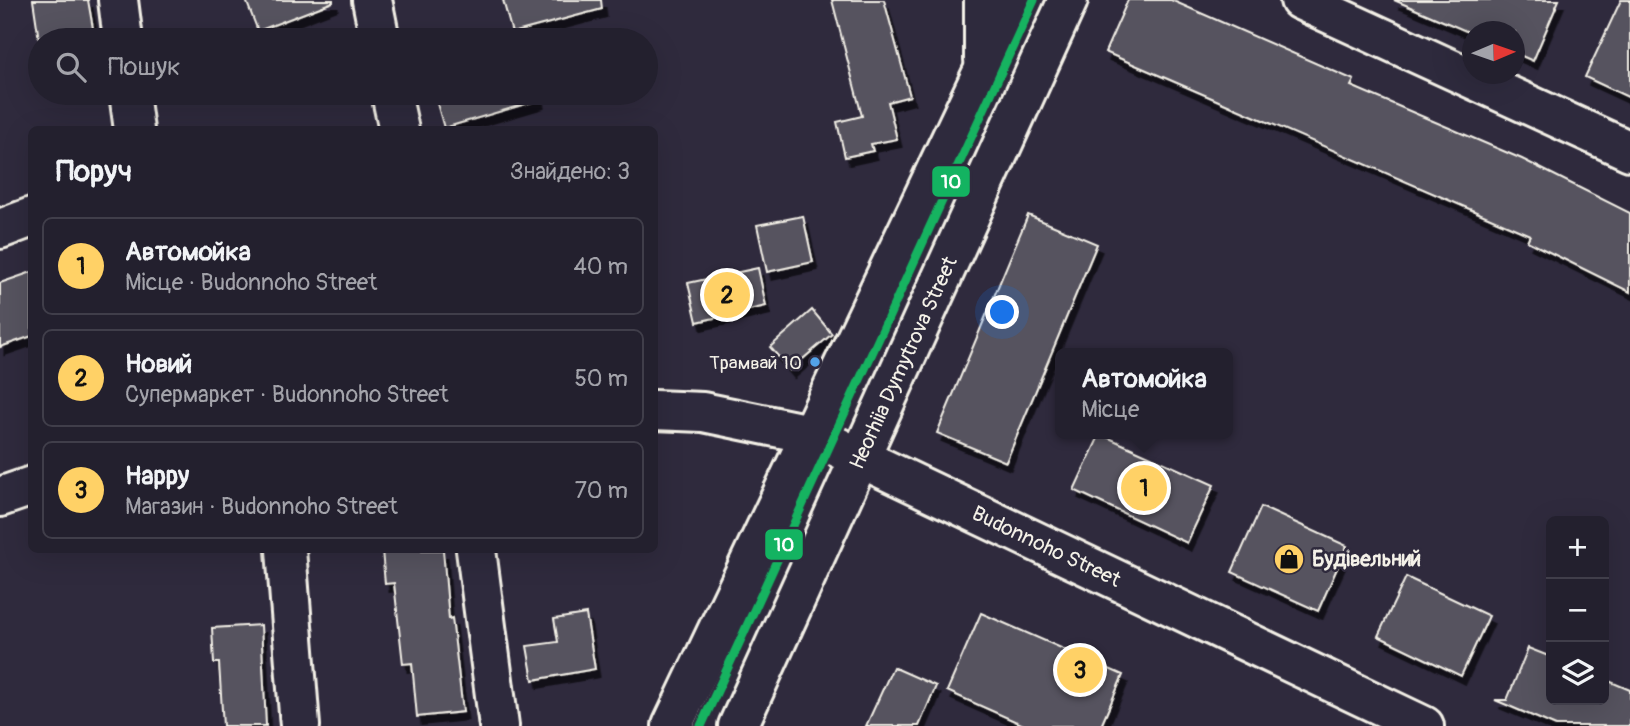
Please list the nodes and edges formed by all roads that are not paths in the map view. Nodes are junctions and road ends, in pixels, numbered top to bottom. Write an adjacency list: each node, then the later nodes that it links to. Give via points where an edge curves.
1 (118, 0): 7 (street)
2 (372, 0): 8 (street)
3 (984, 0): 9 (street)
4 (1017, 0): 9 (street)
5 (1068, 0): 19 (street, Heorhiia Dymytrova Street)
6 (1300, 0): 14 (street)
7 (122, 28)
8 (378, 28)
9 (984, 72): 18 (street)
10 (131, 105): 12 (street)
11 (394, 105): 13 (street)
12 (134, 126)
13 (398, 126)
14 (1630, 151)
15 (28, 218): 16 (street)
16 (0, 229)
17 (658, 410): 18 (street, Budonnoho Street, via 703,412)
18 (810, 434): 19 (street, Budonnoho Street); 26 (street)
19 (859, 458): 27 (street, Heorhiia Dymytrova Street); 28 (street, Budonnoho Street)
20 (28, 487): 21 (street)
21 (0, 497)
22 (286, 553): 24 (street)
23 (476, 553): 25 (street)
24 (300, 726)
25 (499, 726)
26 (672, 726)
27 (738, 726)
28 (1424, 726)

